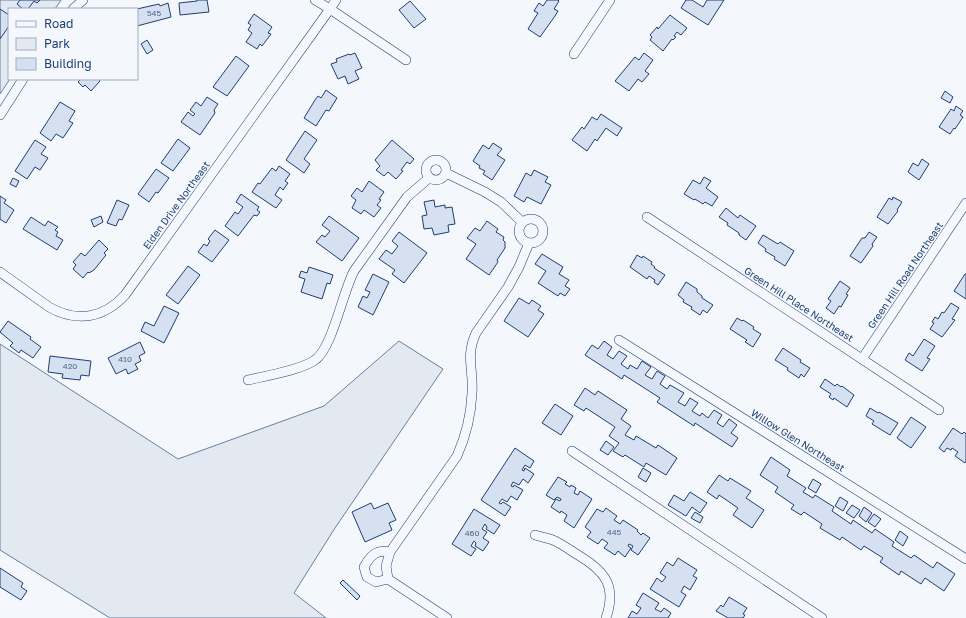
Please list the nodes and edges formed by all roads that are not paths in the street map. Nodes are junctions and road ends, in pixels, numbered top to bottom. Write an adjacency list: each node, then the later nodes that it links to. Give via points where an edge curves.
1 (83, 0): 5 (street)
2 (315, 0): 6 (street)
3 (336, 0): 6 (street, Elden Drive Northeast)
4 (610, 0): 7 (street)
5 (74, 8)
6 (330, 9): 8 (street); 17 (street, Elden Drive Northeast, via 125,296 112,308 84,317 71,316 50,307)
7 (574, 54)
8 (406, 60)
9 (22, 80): 10 (street)
10 (0, 115)
11 (446, 173): 12 (street, via 437,180); 12 (street, via 445,165 439,160 431,161 426,167); 15 (street, via 501,202)
12 (429, 178): 20 (street, via 407,197 354,271 328,343 319,357 309,364)
13 (966, 203): 19 (street, Green Hill Road Northeast)
14 (647, 217): 19 (street, Green Hill Place Northeast)
15 (522, 222): 16 (street, via 519,235); 16 (street, via 530,219 542,225 541,238)
16 (529, 243): 24 (street, via 508,286 472,341 470,353 473,392 469,423 457,456)
17 (0, 272)
18 (619, 340): 25 (street, Willow Glen Northeast)
19 (862, 359): 21 (street, Green Hill Place Northeast)
20 (248, 380)
21 (939, 410)
22 (572, 451): 29 (street)
23 (535, 535): 28 (street, via 554,541 599,570 610,592 610,607)
24 (390, 552): 26 (street, via 386,566); 26 (street, via 377,552 364,567 367,577 376,582)
25 (966, 559)
26 (388, 579): 27 (street)
27 (447, 618)
28 (606, 618)
29 (822, 618)

